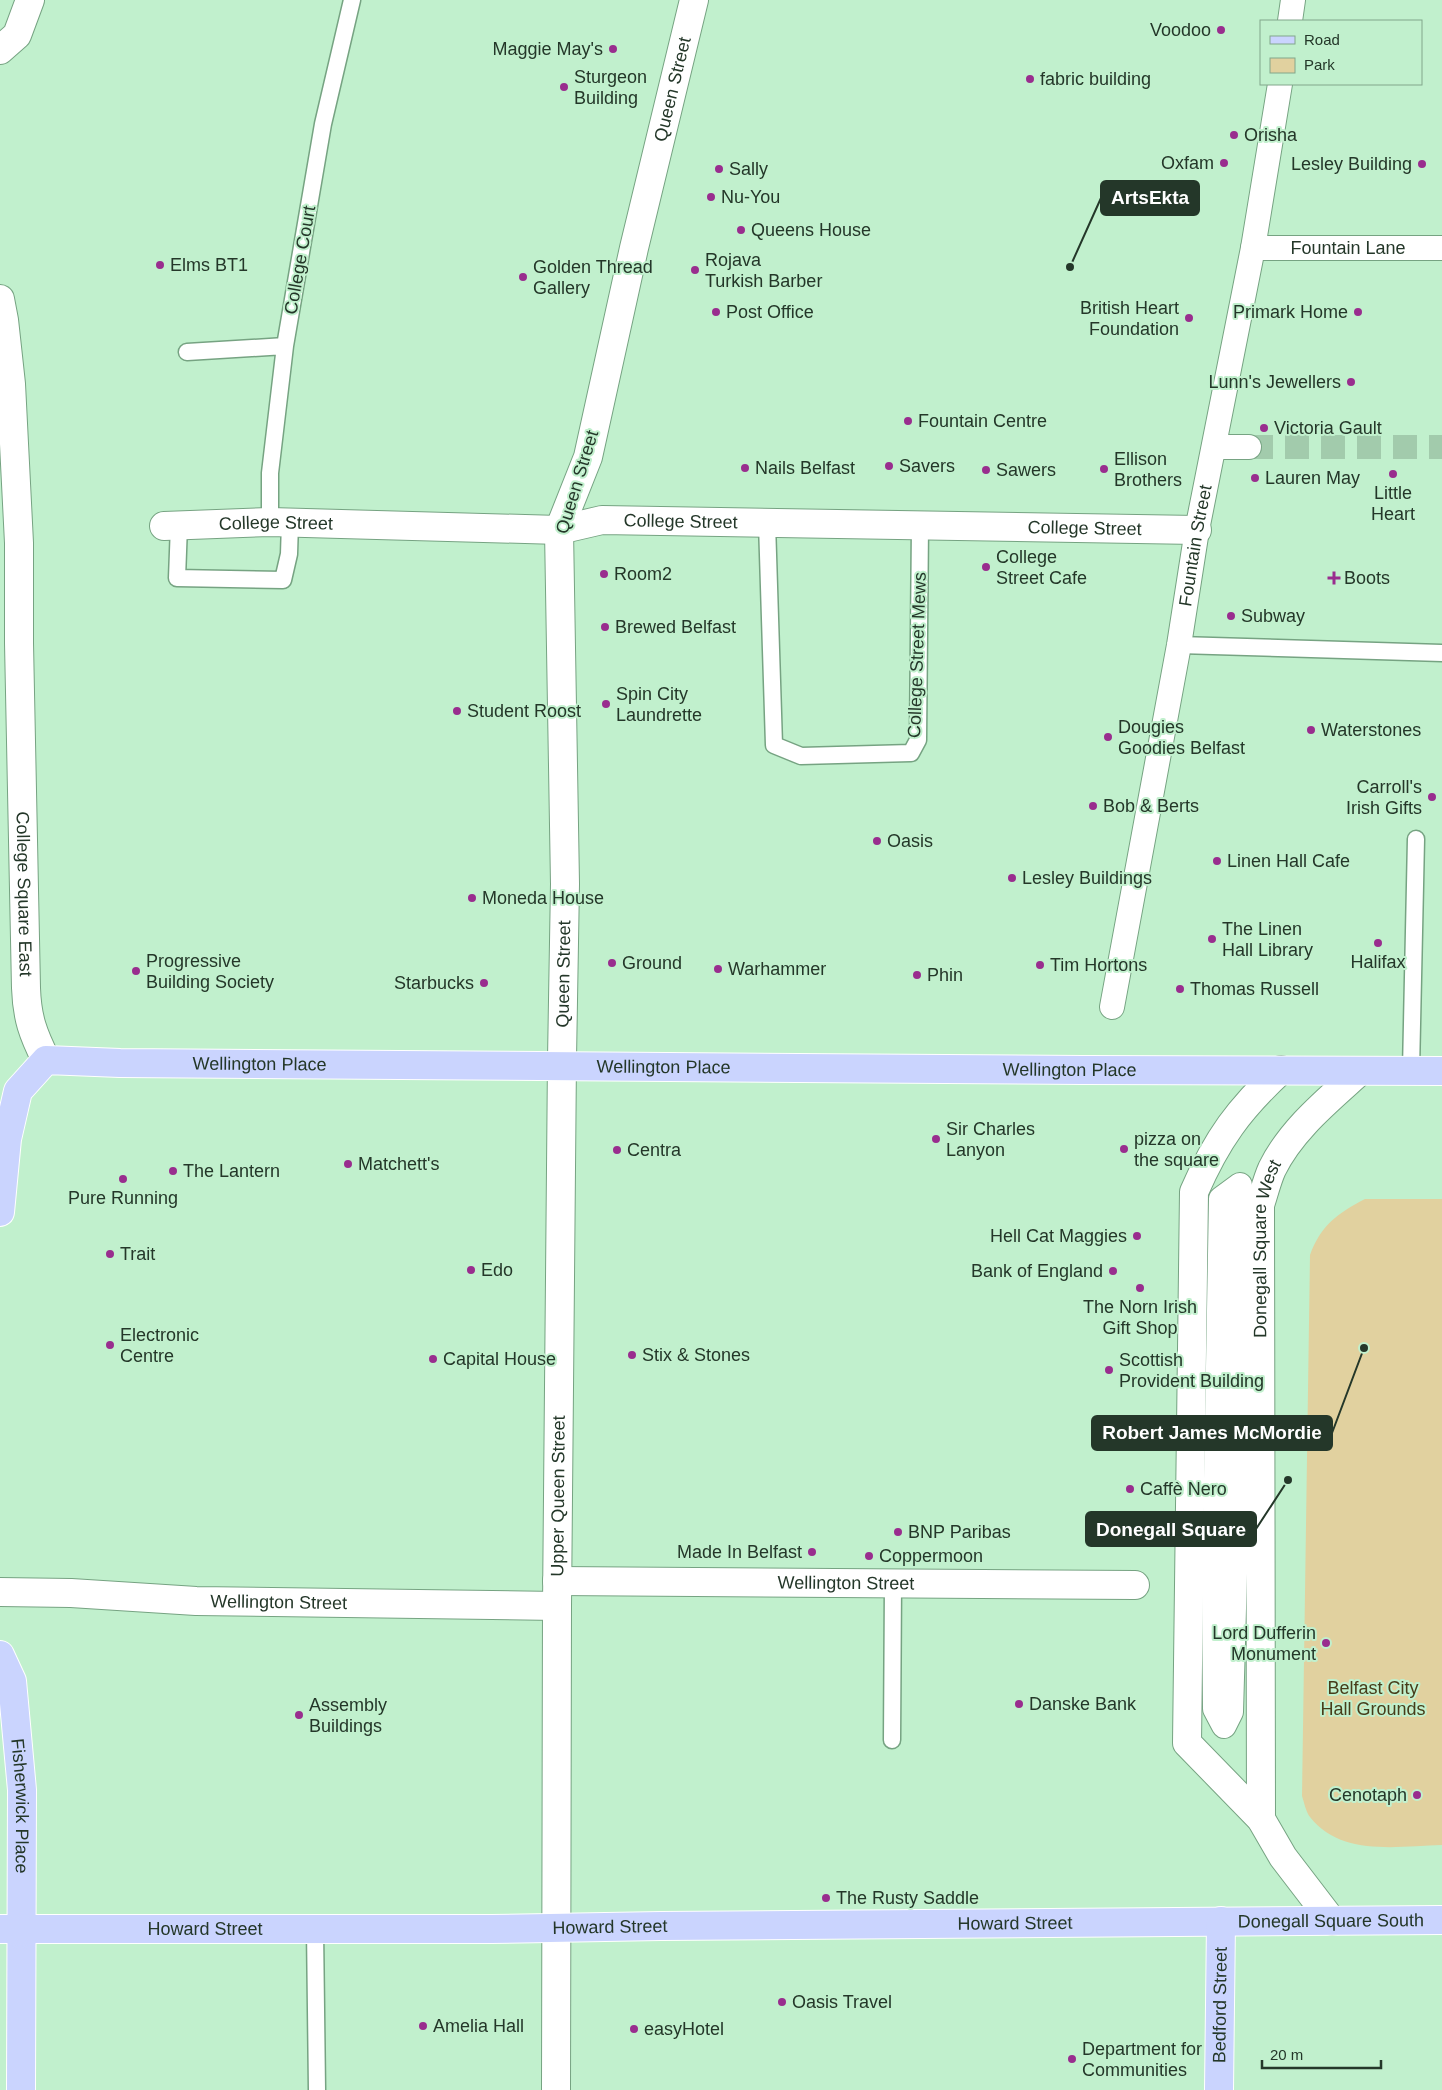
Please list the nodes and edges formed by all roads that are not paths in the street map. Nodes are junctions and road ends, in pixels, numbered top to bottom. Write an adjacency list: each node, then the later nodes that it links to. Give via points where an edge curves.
1 (30, 0): 6 (street, via 17,35)
2 (352, 0): 11 (lane, College Court, via 323,124)
3 (694, 0): 19 (street, Queen Street, via 588,457)
4 (1293, 0): 5 (street)
5 (1290, 20)
6 (0, 50)
7 (1280, 85): 8 (street, Fountain Street)
8 (1253, 248): 9 (street, Fountain Lane); 13 (street, Fountain Street)
9 (1442, 248)
10 (0, 299): 21 (street, College Square East, via 11,384)
11 (285, 346): 12 (lane); 15 (lane, College Court, via 270,473)
12 (187, 352)
13 (1214, 446): 14 (street); 20 (street, Fountain Street)
14 (1249, 447)
15 (280, 523): 17 (street, College Street); 17 (lane, College Court, via 289,554 283,580 177,578); 19 (street, College Street)
16 (767, 523): 18 (street, College Street); 18 (lane, College Street Mews, via 774,745 802,756 911,754 918,740); 19 (street, College Street, via 602,520)
17 (172, 525)
18 (920, 525): 20 (street, College Street)
19 (559, 530): 27 (street, Queen Street, via 565,884)
20 (1197, 530): 22 (street, Fountain Street)
21 (12, 549): 26 (street, College Square East, via 27,1005 32,1033)
22 (1179, 645): 23 (lane); 25 (street, Fountain Street)
23 (1442, 653)
24 (1416, 839): 29 (lane)
25 (1112, 1007)
26 (46, 1060): 27 (main road, Wellington Place, via 130,1063); 32 (main road, via 18,1091 7,1139)
27 (562, 1062): 28 (main road, Wellington Place); 36 (street, Upper Queen Street)
28 (1281, 1070): 31 (main road, Wellington Place); 40 (street, Donegall Square West, via 1236,1117 1217,1144 1194,1192 1187,1743)
29 (1411, 1070): 30 (main road, Wellington Place); 31 (main road, Wellington Place)
30 (1442, 1070)
31 (1358, 1072): 40 (street, Donegall Square West, via 1316,1110 1291,1139 1272,1169 1260,1205)
32 (0, 1212)
33 (893, 1583): 34 (street, Wellington Street); 36 (street, Wellington Street); 39 (lane)
34 (1135, 1585)
35 (0, 1592): 36 (street, Wellington Street, via 196,1601)
36 (557, 1593): 44 (street, Upper Queen Street)
37 (0, 1655): 45 (main road, Fisherwick Place, via 12,1682 22,1790)
38 (1224, 1726): 38 (street, via 1231,1712 1240,1400 1240,1185 1221,1199 1214,1591 1215,1709)
39 (892, 1740)
40 (1261, 1818): 43 (street, Donegall Square West, via 1283,1857)
41 (1442, 1920): 43 (main road, Donegall Square South)
42 (1221, 1921): 43 (main road, Donegall Square South); 44 (main road, Howard Street); 50 (main road, Bedford Street)
43 (1332, 1921)
44 (558, 1928): 46 (main road, Howard Street); 49 (street, Upper Queen Street)
45 (11, 1929): 46 (main road, Howard Street); 47 (main road, Fisherwick Place)
46 (315, 1929): 48 (lane)
47 (20, 2090)
48 (318, 2090)
49 (556, 2090)
50 (1219, 2090)

